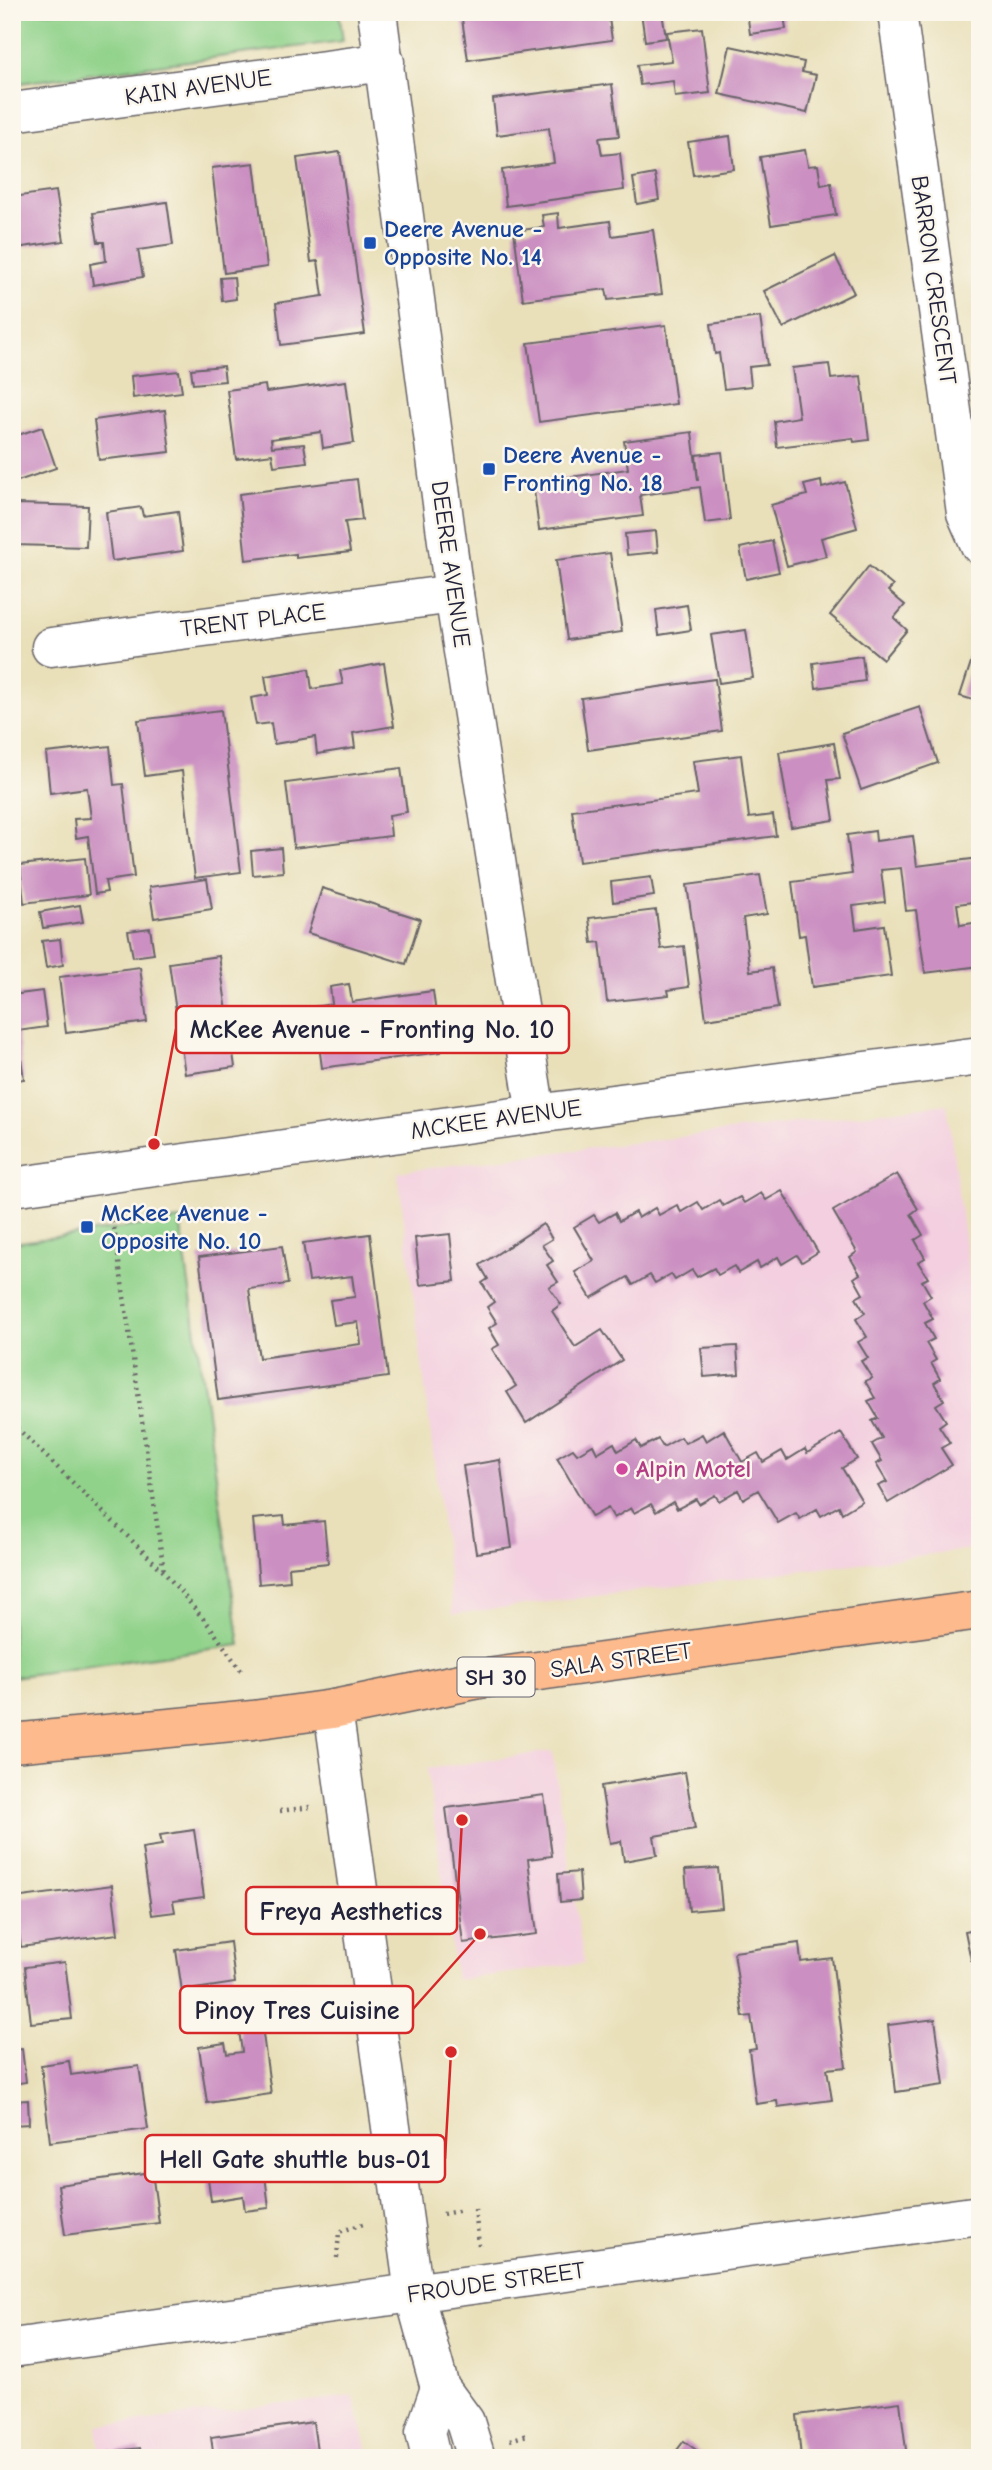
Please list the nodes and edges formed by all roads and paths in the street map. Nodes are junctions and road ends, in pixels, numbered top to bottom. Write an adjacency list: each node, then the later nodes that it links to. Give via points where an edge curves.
1 (377, 12): 3 (street, DEERE AVENUE)
2 (897, 12): 5 (street, BARRON CRESCENT, via 966,513)
3 (385, 62): 4 (street, KAIN AVENUE); 6 (street, DEERE AVENUE)
4 (12, 112)
5 (980, 545)
6 (454, 594): 7 (street, TRENT PLACE); 9 (street, DEERE AVENUE)
7 (51, 647)
8 (980, 1056): 9 (street, MCKEE AVENUE)
9 (536, 1114): 10 (street, MCKEE AVENUE)
10 (12, 1187)
11 (113, 1214): 13 (path)
12 (12, 1423): 13 (path)
13 (164, 1572): 15 (path)
14 (980, 1610): 16 (highway, SALA STREET / SH 30, via 480,1679)
15 (242, 1672)
16 (333, 1709): 17 (highway, SALA STREET / SH 30); 27 (street)
17 (12, 1743)
18 (313, 1807): 19 (path)
19 (280, 1811)
20 (475, 2209): 25 (path)
21 (463, 2210): 22 (path)
22 (443, 2214)
23 (980, 2215): 27 (street, FROUDE STREET)
24 (367, 2223): 26 (path, via 339,2232)
25 (479, 2245)
26 (337, 2258)
27 (415, 2292): 28 (street, FROUDE STREET); 29 (street)
28 (12, 2348)
29 (440, 2388): 30 (street, via 425,2432); 31 (street, via 465,2422)
30 (431, 2458)
31 (475, 2458)

